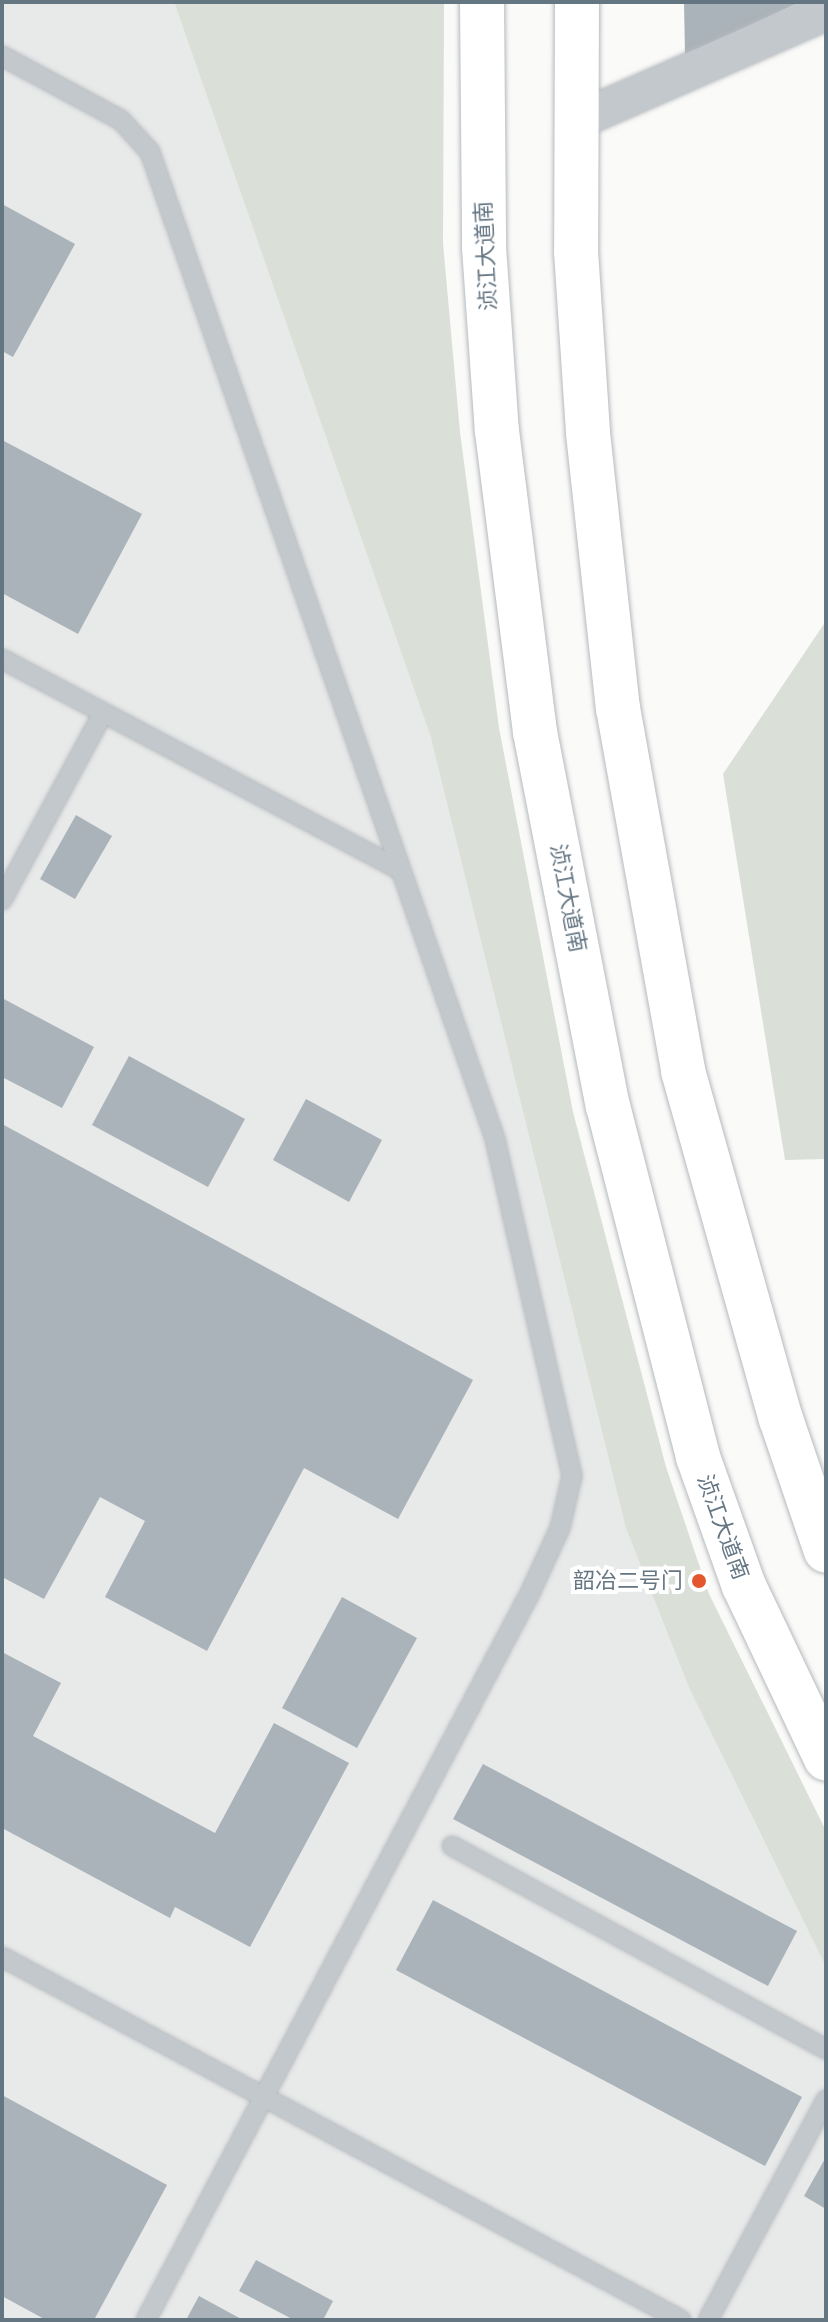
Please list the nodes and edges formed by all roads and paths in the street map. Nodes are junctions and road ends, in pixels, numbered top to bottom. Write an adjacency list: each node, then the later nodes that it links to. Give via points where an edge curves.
1 (482, 2): 11 (main road, 浈江大道南, via 484,247 497,431 535,732 550,810 608,1106 698,1457 744,1586)
2 (577, 2): 5 (main road)
3 (826, 12): 5 (street)
4 (2, 56): 8 (lane, via 121,120 150,152)
5 (576, 121): 10 (main road, via 576,251 588,433 618,708 683,1071 781,1419)
6 (2, 659): 7 (lane)
7 (103, 713): 8 (lane); 9 (lane)
8 (401, 870): 15 (lane, via 495,1139 572,1476 560,1528 529,1595)
9 (2, 900)
10 (826, 1551)
11 (826, 1759)
12 (452, 1846): 14 (lane)
13 (2, 1957): 15 (lane)
14 (826, 2049)
15 (264, 2098): 17 (lane); 18 (lane)
16 (826, 2100): 19 (lane)
17 (146, 2320)
18 (681, 2320)
19 (708, 2320)

